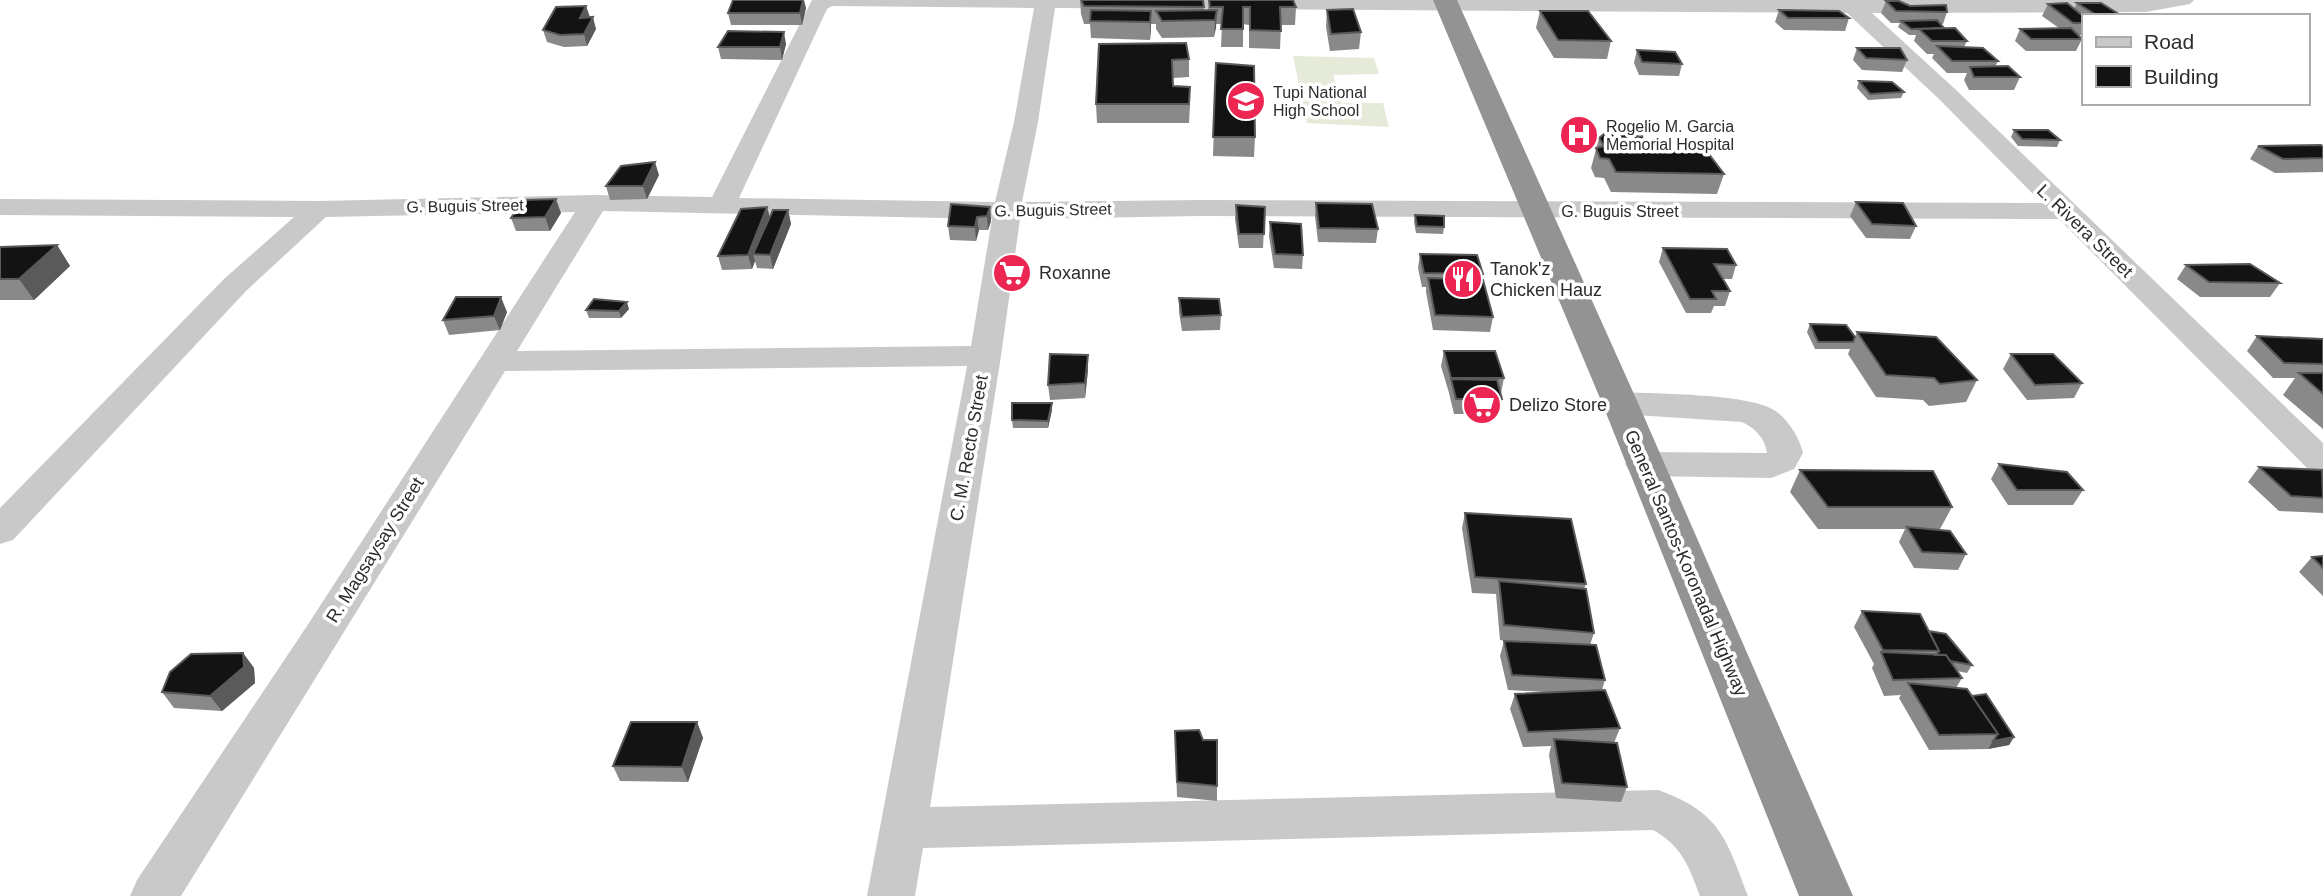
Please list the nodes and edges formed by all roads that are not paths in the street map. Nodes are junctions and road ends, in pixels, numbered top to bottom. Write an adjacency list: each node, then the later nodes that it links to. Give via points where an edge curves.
1 (828, 0): 2 (street); 7 (street, via 818,5)
2 (1046, 0): 4 (street); 11 (street, C. M. Recto Street)
3 (2183, 0): 5 (street, via 2123,7)
4 (1446, 2): 5 (street); 10 (highway, General Santos-Koronadal Highway)
5 (1848, 4): 12 (street, L. Rivera Street, via 1947,94)
6 (594, 203): 7 (street, G. Buguis Street); 9 (street, G. Buguis Street); 15 (street, R. Magsaysay Street)
7 (721, 206): 11 (street, G. Buguis Street)
8 (13, 207): 9 (street, G. Buguis Street); 13 (street)
9 (319, 209): 19 (street, via 235,285)
10 (1534, 210): 11 (street, G. Buguis Street); 12 (street, G. Buguis Street); 16 (highway, General Santos-Koronadal Highway)
11 (1007, 211): 14 (street, C. M. Recto Street)
12 (2064, 211): 17 (street, L. Rivera Street)
13 (0, 227)
14 (985, 356): 15 (street); 20 (street, C. M. Recto Street)
15 (494, 362): 21 (street, R. Magsaysay Street)
16 (1620, 403): 18 (highway, General Santos-Koronadal Highway); 18 (street, via 1745,411 1765,419 1783,442 1785,453 1771,466)
17 (2323, 463)
18 (1643, 464): 24 (highway, General Santos-Koronadal Highway)
19 (0, 531)
20 (903, 828): 22 (street, C. M. Recto Street); 23 (street, via 1658,810 1683,821 1703,841)
21 (154, 896)
22 (891, 896)
23 (1724, 896)
24 (1826, 896)

